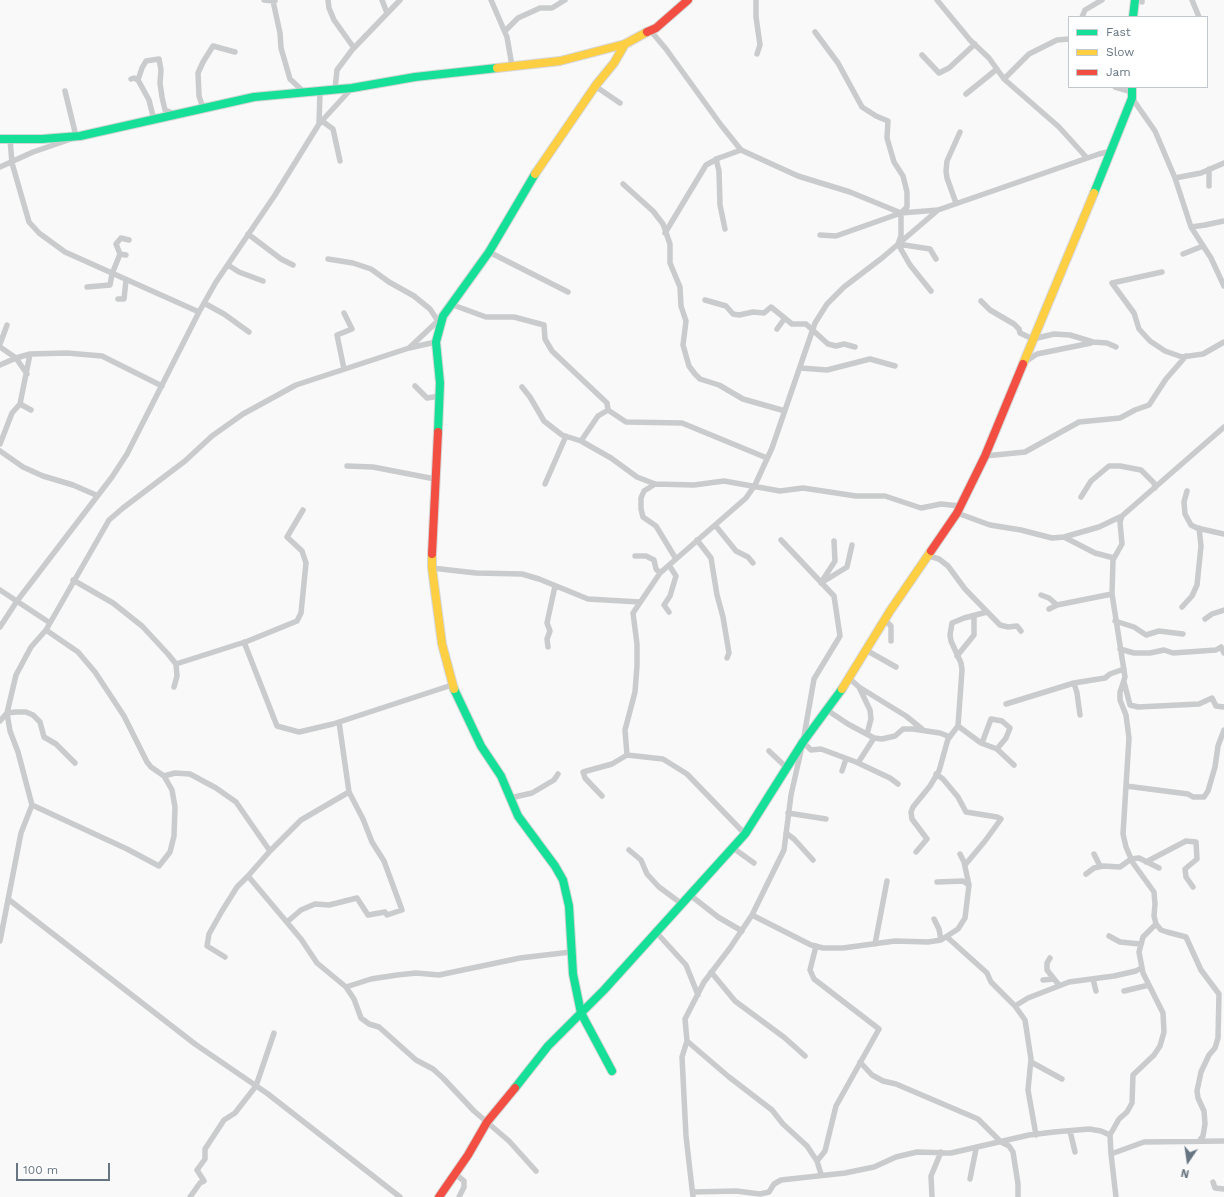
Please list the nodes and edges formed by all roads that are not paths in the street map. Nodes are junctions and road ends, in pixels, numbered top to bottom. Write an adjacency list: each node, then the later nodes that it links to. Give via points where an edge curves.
1 (264, 0): 12 (street)
2 (328, 0): 24 (street, via 334,20)
3 (382, 0): 14 (street)
4 (400, 0): 14 (street)
5 (491, 0): 19 (street)
6 (565, 0): 19 (street, via 552,8 540,8 524,15)
7 (688, 0): 18 (street, via 656,28)
8 (756, 0): 26 (street, via 760,46)
9 (937, 0): 23 (street)
10 (1101, 0): 15 (street, via 1085,10)
11 (1192, 0): 17 (street)
12 (274, 1): 40 (street, via 281,48 290,79)
13 (1140, 1): 16 (street)
14 (387, 13): 24 (street)
15 (1082, 16)
16 (1133, 16)
17 (1199, 16)
18 (650, 30): 22 (street); 51 (street)
19 (505, 31): 28 (street)
20 (815, 32): 65 (street, via 838,63 862,107 888,121 887,138 907,192 907,207)
21 (1068, 39): 31 (street, via 1057,40 1029,54)
22 (625, 44): 28 (street, via 560,61); 33 (street)
23 (975, 44): 27 (street, via 949,68 939,73); 29 (street)
24 (354, 48): 36 (street, via 337,70)
25 (235, 52): 43 (street, via 213,46 203,62 198,73 199,96 202,105)
26 (757, 54)
27 (922, 55)
28 (512, 66): 34 (street, via 415,77)
29 (997, 69): 31 (street); 41 (street)
30 (131, 79): 32 (street)
31 (1004, 79): 53 (street, via 1059,127)
32 (138, 80): 44 (street, via 146,61 158,59 165,110); 45 (street, via 149,100 153,116)
33 (595, 86): 42 (street); 75 (street, via 531,179)
34 (352, 88): 36 (street); 46 (street)
35 (1118, 88): 39 (street)
36 (335, 89): 37 (street)
37 (320, 90): 40 (street); 46 (street)
38 (65, 91): 48 (street)
39 (1132, 92): 52 (street); 60 (street, via 1154,131)
40 (305, 93): 43 (street, via 254,97)
41 (966, 94)
42 (620, 103)
43 (208, 107): 44 (street)
44 (175, 114): 45 (street)
45 (158, 118): 48 (street)
46 (321, 122): 55 (street, via 333,129); 69 (street)
47 (960, 132): 63 (street, via 947,161 946,170)
48 (78, 136): 50 (street); 56 (street, via 33,152)
49 (0, 139): 50 (street)
50 (10, 139): 56 (street)
51 (741, 150): 54 (street); 65 (street, via 792,173 850,192)
52 (1112, 151): 53 (street); 102 (street)
53 (1087, 158): 63 (street)
54 (716, 159): 68 (street); 70 (street, via 706,165)
55 (340, 161)
56 (12, 163): 58 (street); 82 (street, via 29,222 65,252)
57 (1224, 163): 59 (street)
58 (0, 167)
59 (1209, 169): 60 (street, via 1202,173); 62 (street)
60 (1175, 178): 67 (street)
61 (623, 184): 70 (street, via 653,211 663,224)
62 (1209, 186)
63 (956, 203): 64 (street)
64 (938, 210): 65 (street); 73 (street)
65 (901, 213): 71 (street, via 836,236); 73 (street, via 901,236)
66 (1224, 221): 67 (street)
67 (1190, 227): 74 (street)
68 (725, 229)
69 (248, 234): 79 (street, via 281,259); 80 (street)
70 (665, 234): 127 (street, via 670,244 670,263 680,287 681,306 686,321 683,345 689,366 700,379 719,385 743,399)
71 (820, 235)
72 (129, 240): 82 (street, via 121,238 116,244 123,254)
73 (898, 244): 77 (street, via 930,248); 87 (street, via 910,265); 100 (street, via 844,287 827,304)
74 (1204, 246): 76 (street); 85 (street)
75 (489, 252): 88 (street); 93 (street)
76 (1183, 254)
77 (936, 258)
78 (328, 259): 96 (street, via 372,269 414,296)
79 (293, 264)
80 (228, 265): 84 (street); 92 (street)
81 (1162, 272): 112 (street, via 1112,283 1134,314 1139,329 1150,341 1165,351)
82 (112, 274): 83 (street); 86 (street, via 110,285)
83 (126, 280): 89 (street, via 124,299); 94 (street)
84 (263, 281)
85 (1224, 286)
86 (87, 287)
87 (931, 291)
88 (568, 292)
89 (118, 299)
90 (705, 300): 97 (street, via 726,306 733,314 739,315 764,313 771,307)
91 (981, 301): 102 (street, via 990,310 1014,324 1020,333)
92 (204, 304): 94 (street); 101 (street, via 224,314)
93 (453, 305): 96 (street); 126 (street, via 486,317 514,318 544,325 545,339 552,352 607,402)
94 (199, 312): 120 (street)
95 (344, 313): 118 (street, via 352,329 337,335)
96 (440, 318): 103 (street); 109 (street)
97 (785, 318): 99 (street); 100 (street, via 792,324 806,324)
98 (7, 325): 106 (street)
99 (777, 329)
100 (812, 329): 107 (street, via 828,344); 117 (street)
101 (249, 332)
102 (1033, 339): 104 (street, via 1054,334 1070,335); 114 (street)
103 (436, 342): 109 (street); 123 (street)
104 (1093, 342): 108 (street); 114 (street, via 1037,354)
105 (1224, 342): 112 (street, via 1203,354)
106 (0, 344)
107 (855, 347)
108 (1116, 347)
109 (409, 348): 118 (street)
110 (1, 349): 113 (street)
111 (30, 354): 113 (street); 119 (street); 120 (street, via 67,353 102,356)
112 (1186, 356): 133 (street, via 1166,379 1149,405 1120,418 1079,422 1025,452)
113 (16, 358): 115 (street); 119 (street)
114 (1023, 363): 133 (street)
115 (0, 365)
116 (895, 366): 117 (street, via 870,359 827,370)
117 (800, 368): 127 (street)
118 (344, 369): 163 (street, via 296,385 243,414 212,436 185,461 109,520)
119 (27, 374): 124 (street)
120 (162, 386): 142 (street, via 127,454)
121 (415, 386): 123 (street, via 427,398)
122 (522, 387): 129 (street, via 544,421)
123 (440, 396): 136 (street)
124 (20, 404): 125 (street); 131 (street, via 12,413)
125 (31, 410)
126 (608, 410): 130 (street, via 598,416); 134 (street, via 626,422 682,423)
127 (786, 411): 134 (street)
128 (1224, 427): 140 (street)
129 (566, 436): 130 (street); 137 (street)
130 (581, 441): 138 (street, via 637,477)
131 (0, 444)
132 (0, 451): 142 (street, via 23,467)
133 (985, 456): 144 (street)
134 (767, 458): 139 (street)
135 (347, 466): 136 (street, via 373,467)
136 (435, 479): 161 (street)
137 (545, 484)
138 (655, 484): 139 (street, via 694,485 724,481); 158 (street, via 644,491 641,498 643,517 656,526)
139 (754, 485): 144 (street, via 780,491 803,488 856,496 885,496 921,508 941,504); 147 (street, via 746,498)
140 (1155, 488): 143 (street, via 1154,483 1140,470 1109,466 1092,481); 146 (street)
141 (1187, 491): 148 (street, via 1184,502 1185,514 1191,525)
142 (96, 495): 169 (street)
143 (1081, 497)
144 (959, 509): 150 (street, via 990,525 1052,538); 156 (street)
145 (303, 510): 187 (street, via 287,537 302,551 306,562 301,613 297,620)
146 (1122, 516): 150 (street, via 1099,527); 157 (street, via 1122,544)
147 (715, 525): 151 (street); 159 (street, via 736,551 748,557)
148 (1198, 528): 149 (street); 172 (street, via 1201,546 1197,585 1192,596)
149 (1224, 534)
150 (1064, 537): 157 (street, via 1095,553)
151 (697, 540): 158 (street); 193 (street, via 711,558 729,653)
152 (781, 540): 164 (street)
153 (834, 541): 164 (street, via 835,561)
154 (852, 545): 164 (street, via 848,567)
155 (635, 556): 162 (street, via 646,556 654,560)
156 (929, 556): 176 (street, via 939,559 948,566); 179 (street)
157 (1114, 558): 167 (street)
158 (676, 559): 160 (street)
159 (753, 563)
160 (669, 565): 162 (street); 175 (street, via 676,576 670,596 664,604)
161 (432, 568): 165 (street, via 476,573 522,574); 200 (street, via 442,644)
162 (660, 573): 170 (street)
163 (73, 580): 181 (street); 194 (street, via 113,603 136,621)
164 (821, 583): 216 (street, via 834,596 840,636 814,680)
165 (555, 586): 170 (street, via 588,599); 188 (street, via 547,623 550,631)
166 (0, 590): 169 (street)
167 (1112, 594): 171 (street); 180 (street)
168 (1042, 595): 171 (street)
169 (17, 601): 181 (street); 182 (street)
170 (640, 602): 220 (street, via 634,613 637,666 635,692 625,730)
171 (1057, 605): 173 (street)
172 (1182, 606)
173 (1049, 610)
174 (1224, 610): 178 (street)
175 (669, 612)
176 (987, 612): 177 (street); 184 (street, via 1000,625 1017,626)
177 (974, 616): 192 (street, via 974,635); 192 (street, via 952,623 950,635)
178 (1205, 619)
179 (885, 620): 186 (street, via 891,626); 190 (street)
180 (1115, 621): 185 (street, via 1134,627 1146,635 1159,631); 189 (street)
181 (50, 623): 183 (street)
182 (0, 627)
183 (46, 630): 206 (street, via 31,647 16,675); 229 (street, via 78,652 95,672 124,716 147,762 151,768)
184 (1020, 631)
185 (1183, 634)
186 (891, 641)
187 (244, 642): 194 (street); 209 (street, via 277,726 299,732)
188 (548, 647)
189 (1120, 649): 191 (street, via 1134,653 1164,650 1173,653 1216,650 1221,647); 196 (street)
190 (866, 650): 195 (street); 197 (street)
191 (1224, 653)
192 (957, 656): 210 (street, via 962,670)
193 (727, 658)
194 (176, 664): 201 (street, via 177,676)
195 (896, 667)
196 (1124, 668): 198 (street); 199 (street, via 1105,678)
197 (849, 678): 202 (street); 205 (street)
198 (1124, 682): 204 (street, via 1130,705 1138,707 1198,704 1212,698 1216,706); 231 (street, via 1120,700 1126,715 1129,738)
199 (1074, 683): 203 (street); 207 (street)
200 (452, 685): 209 (street); 234 (street, via 467,719 501,776)
201 (174, 687)
202 (859, 687): 211 (street); 213 (street, via 870,710 871,719)
203 (1006, 704)
204 (1224, 707)
205 (827, 710): 213 (street); 216 (street)
206 (7, 714): 208 (street); 222 (street, via 26,712 33,715 40,722 44,737 56,744); 235 (street)
207 (1080, 715)
208 (0, 721)
209 (339, 722): 232 (street)
210 (958, 726): 214 (street); 217 (street)
211 (922, 729): 214 (street); 215 (street, via 902,730 895,736)
212 (1224, 730): 231 (street, via 1208,791 1204,797)
213 (867, 734): 215 (street)
214 (950, 737): 228 (street, via 942,764)
215 (874, 738): 223 (street)
216 (803, 742): 221 (street, via 811,750 820,749); 225 (street); 236 (street)
217 (982, 743): 218 (street); 218 (street, via 991,719 1002,721 1010,728)
218 (997, 749): 224 (street)
219 (769, 751): 225 (street)
220 (627, 755): 233 (street, via 612,764 583,772 585,778); 239 (street, via 663,759 681,770 699,785)
221 (846, 759): 223 (street); 226 (street)
222 (75, 763)
223 (858, 763): 230 (street)
224 (1014, 765)
225 (787, 768): 239 (street)
226 (842, 771)
227 (558, 774): 234 (street, via 554,780 532,793)
228 (936, 774): 243 (street, via 911,812 912,819 927,838); 250 (street, via 958,797 966,812 1000,819)
229 (164, 776): 235 (street, via 172,790 175,807 174,836 170,852 159,866); 242 (street, via 175,773 190,774 229,797 256,828)
230 (898, 784)
231 (1126, 786): 246 (street, via 1123,834)
232 (349, 792): 242 (street, via 301,820); 264 (street, via 372,842 384,861 402,910 387,915 385,912 368,915 357,898 329,906 315,904 301,910)
233 (602, 796)
234 (510, 798): 275 (street, via 518,816 563,880 569,906)
235 (32, 805): 260 (street, via 21,833)
236 (788, 813): 237 (street); 238 (street)
237 (826, 818)
238 (786, 833): 247 (street); 262 (street, via 784,850)
239 (745, 834): 240 (street)
240 (733, 848): 249 (street); 259 (street)
241 (629, 850): 261 (street, via 641,860 647,874)
242 (270, 851): 254 (street)
243 (916, 852)
244 (960, 854): 250 (street)
245 (1094, 854): 251 (street)
246 (1131, 859): 248 (street, via 1139,858); 251 (street, via 1120,867); 265 (street, via 1154,892)
247 (813, 860)
248 (1146, 862): 252 (street); 258 (street, via 1186,841 1196,842 1197,860 1185,869)
249 (754, 863)
250 (965, 865): 257 (street)
251 (1100, 866): 253 (street)
252 (1159, 868)
253 (1086, 874)
254 (248, 876): 264 (street); 276 (street, via 238,887 209,934 207,946)
255 (887, 881): 272 (street)
256 (937, 882): 257 (street, via 963,881)
257 (969, 885): 269 (street, via 965,918 958,929)
258 (1192, 887)
259 (690, 895): 261 (street); 266 (street, via 718,917)
260 (8, 899): 271 (street); 299 (street, via 195,1044)
261 (682, 904): 267 (street)
262 (752, 915): 266 (street); 274 (street)
263 (934, 919): 270 (street)
264 (287, 922): 285 (street, via 317,963)
265 (1156, 924): 273 (street, via 1147,931); 288 (street, via 1161,930 1186,937 1201,970)
266 (742, 930): 279 (street)
267 (656, 932): 289 (street, via 686,965); 291 (street)
268 (1109, 936): 273 (street, via 1120,942)
269 (947, 937): 270 (street); 290 (street, via 978,963 1001,994)
270 (941, 940): 272 (street)
271 (0, 941)
272 (875, 944): 274 (street, via 843,948)
273 (1140, 944): 278 (street)
274 (816, 946): 295 (street, via 810,970 814,979 878,1029)
275 (571, 952): 285 (street, via 520,958 439,975 396,975); 291 (street)
276 (225, 956)
277 (1050, 958): 280 (street, via 1047,970)
278 (1141, 968): 281 (street); 284 (street)
279 (711, 972): 289 (street); 294 (street, via 735,1001)
280 (1054, 979): 282 (street); 283 (street)
281 (1093, 979): 283 (street); 286 (street)
282 (1043, 980)
283 (1060, 985): 290 (street)
284 (1149, 985): 287 (street); 303 (street, via 1163,1013 1164,1032 1154,1055 1133,1075 1132,1103)
285 (346, 987): 300 (street, via 354,999 360,1018 378,1027 416,1060 433,1069)
286 (1096, 991)
287 (1124, 991)
288 (1222, 993): 304 (street, via 1218,1038 1201,1072 1197,1091 1204,1110 1203,1136)
289 (698, 995): 293 (street, via 685,1019)
290 (1015, 1006): 296 (street, via 1025,1020)
291 (581, 1013): 297 (street); 300 (street, via 548,1046)
292 (274, 1034): 299 (street)
293 (687, 1041): 311 (street, via 772,1110 807,1146); 318 (street, via 682,1058 686,1136)
294 (806, 1056)
295 (860, 1062): 306 (street, via 872,1075 883,1081 896,1084 978,1119); 311 (street, via 836,1106 825,1151)
296 (1031, 1062): 298 (street); 302 (street, via 1028,1090)
297 (612, 1071)
298 (1062, 1079)
299 (256, 1086): 319 (street, via 235,1113 224,1120 205,1149 205,1159 197,1170 204,1181); 320 (street)
300 (487, 1122): 312 (street, via 509,1141); 313 (street)
301 (1070, 1131): 302 (street); 303 (street, via 1089,1129); 309 (street)
302 (1036, 1135): 306 (street)
303 (1110, 1135): 310 (street)
304 (1200, 1140): 305 (street); 310 (street, via 1144,1142)
305 (1224, 1141)
306 (1001, 1142): 307 (street); 324 (street, via 1012,1152)
307 (976, 1149): 308 (street, via 951,1154); 315 (street)
308 (941, 1152): 314 (street, via 917,1152 874,1166); 323 (street, via 931,1176)
309 (1075, 1152)
310 (1111, 1154): 325 (street)
311 (816, 1161): 314 (street)
312 (536, 1171)
313 (455, 1174): 321 (street); 322 (street, via 464,1181)
314 (821, 1174): 318 (street, via 781,1180 774,1184 769,1192 760,1194 736,1191)
315 (970, 1179)
316 (1213, 1182): 317 (street, via 1215,1188)
317 (1224, 1189)
318 (693, 1194)
319 (190, 1197)
320 (400, 1197)
321 (439, 1197)
322 (458, 1197)
323 (932, 1197)
324 (1018, 1197)
325 (1116, 1197)

